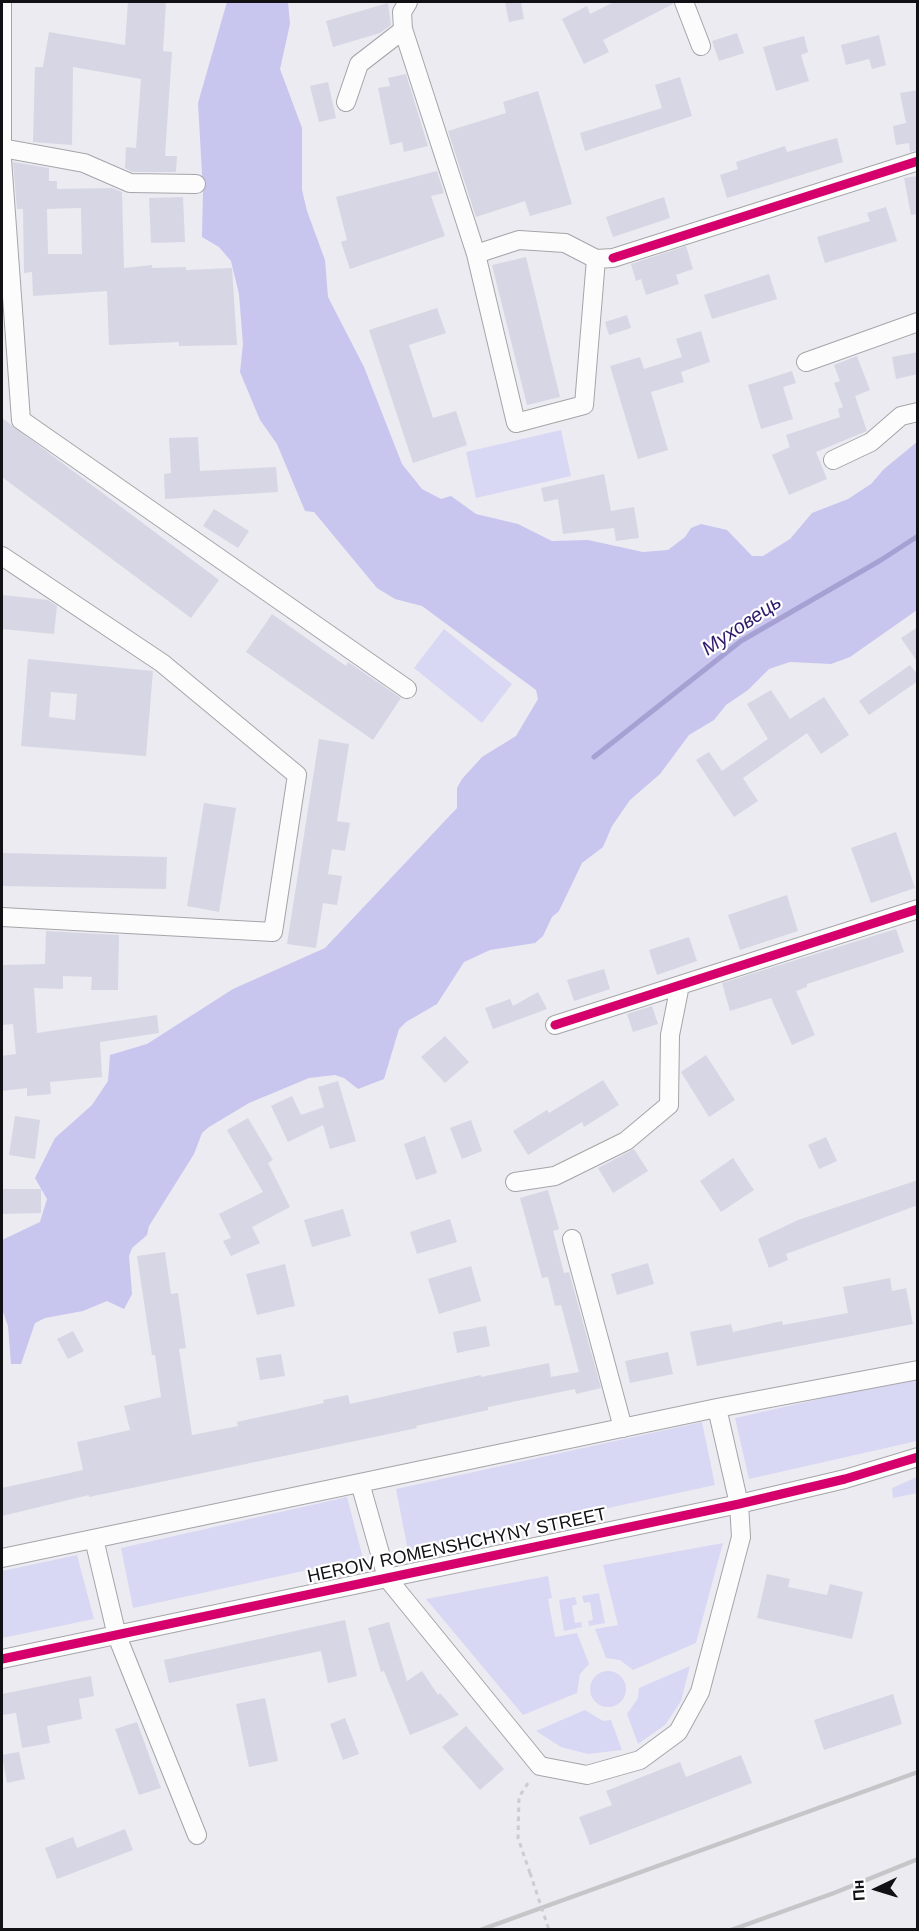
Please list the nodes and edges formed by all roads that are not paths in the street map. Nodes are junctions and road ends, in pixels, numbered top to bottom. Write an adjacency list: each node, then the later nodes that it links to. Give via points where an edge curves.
1 (2, 2): 7 (street)
2 (408, 2): 4 (street, via 402,12)
3 (684, 2): 5 (street)
4 (403, 29): 6 (street, via 359,64); 10 (street)
5 (701, 46)
6 (346, 102)
7 (2, 148): 9 (street, via 84,163 130,183); 17 (street, via 21,420)
8 (918, 161): 11 (street)
9 (196, 184)
10 (476, 254): 11 (street, via 519,240 565,243); 11 (street, via 516,423 584,405)
11 (604, 258)
12 (918, 322): 13 (street)
13 (806, 362)
14 (918, 412): 15 (street, via 901,417 871,442)
15 (833, 460)
16 (2, 556): 19 (street, via 162,663 297,776 273,932)
17 (407, 688)
18 (918, 909): 20 (street)
19 (2, 917)
20 (680, 985): 21 (street); 22 (street, via 670,1035 669,1105 626,1141 555,1176)
21 (555, 1025)
22 (515, 1182)
23 (572, 1239): 26 (street)
24 (918, 1370): 25 (street)
25 (717, 1408): 26 (street); 29 (street)
26 (623, 1428): 28 (street)
27 (918, 1457): 29 (street, HEROIV ROMENSHCHYNY STREET)
28 (360, 1483): 30 (street); 32 (street)
29 (739, 1504): 32 (street, HEROIV ROMENSHCHYNY STREET); 32 (street, via 741,1537 700,1692 678,1732 640,1760 586,1775 540,1766)
30 (94, 1539): 31 (street); 33 (street)
31 (2, 1558)
32 (387, 1578): 33 (street, HEROIV ROMENSHCHYNY STREET)
33 (117, 1636): 34 (street, HEROIV ROMENSHCHYNY STREET); 35 (street)
34 (2, 1659)
35 (197, 1835)

